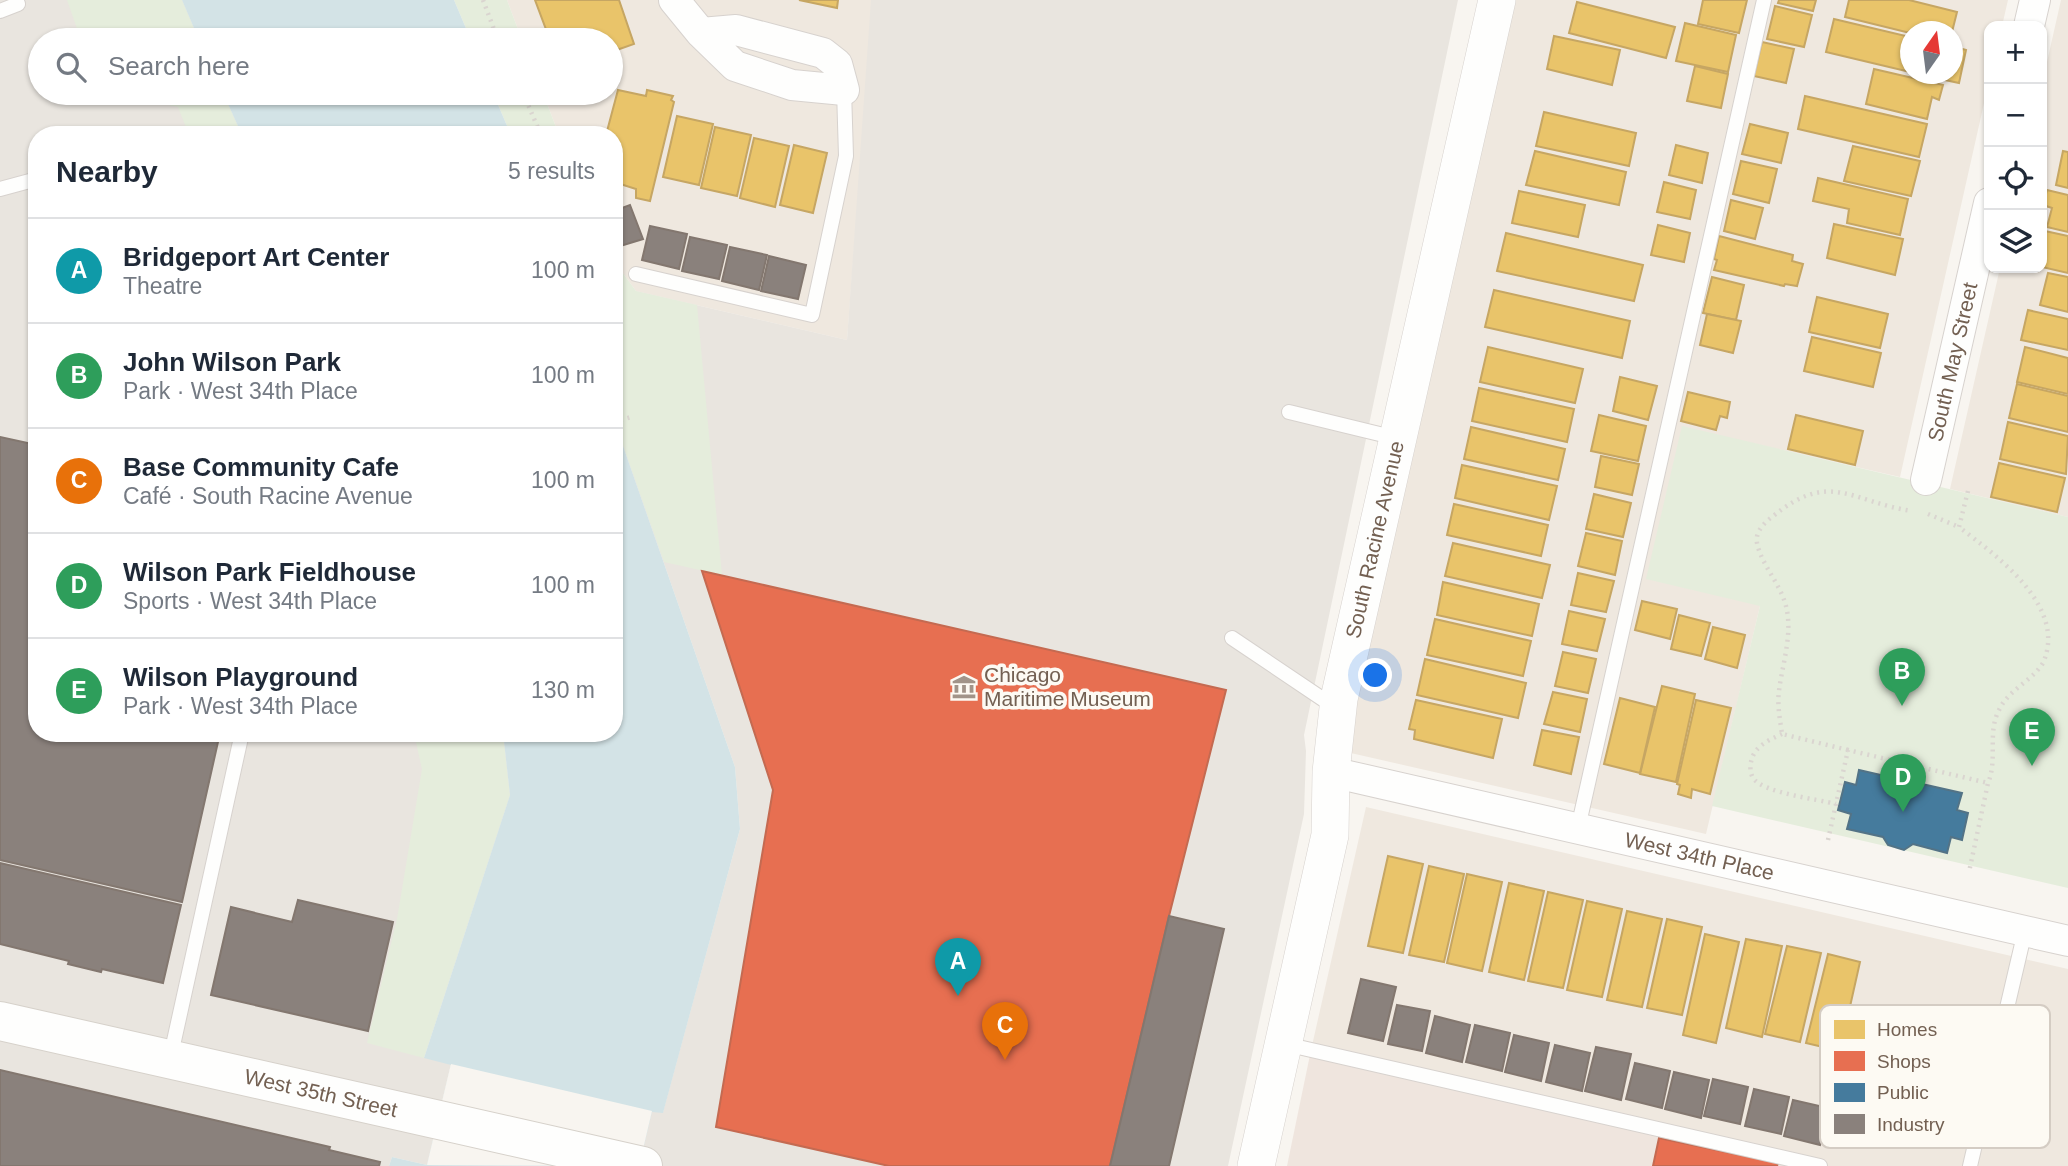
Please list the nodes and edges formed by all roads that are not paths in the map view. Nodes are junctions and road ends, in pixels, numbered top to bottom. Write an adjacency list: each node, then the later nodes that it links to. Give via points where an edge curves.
1 (16, 0): 6 (lane, via 18,4)
2 (674, 0): 8 (street, via 735,66 792,85)
3 (1497, 0): 14 (street, South Racine Avenue)
4 (1764, 0): 20 (lane)
5 (2035, 0): 7 (street)
6 (0, 11)
7 (2030, 21)
8 (844, 90): 12 (lane, via 846,156 812,315)
9 (28, 181): 10 (lane)
10 (0, 189)
11 (1987, 210): 15 (street, South May Street)
12 (636, 274)
13 (1289, 412): 14 (lane)
14 (1398, 438): 17 (street, South Racine Avenue)
15 (1926, 480)
16 (1232, 638): 17 (lane)
17 (1337, 709): 19 (street, South Racine Avenue)
18 (240, 742): 26 (lane)
19 (1331, 772): 20 (street, West 34th Place); 25 (street, South Racine Avenue, via 1329,835)
20 (1578, 828): 21 (street, West 34th Place)
21 (2025, 931): 22 (street, West 34th Place); 23 (lane)
22 (2068, 941)
23 (2008, 1005)
24 (0, 1021): 26 (main road, West 35th Street)
25 (1283, 1044): 29 (street, South Racine Avenue); 30 (lane)
26 (170, 1060): 28 (main road, West 35th Street)
27 (1974, 1148): 31 (lane)
28 (641, 1166)
29 (1256, 1166)
30 (1820, 1166)
31 (1970, 1166)

